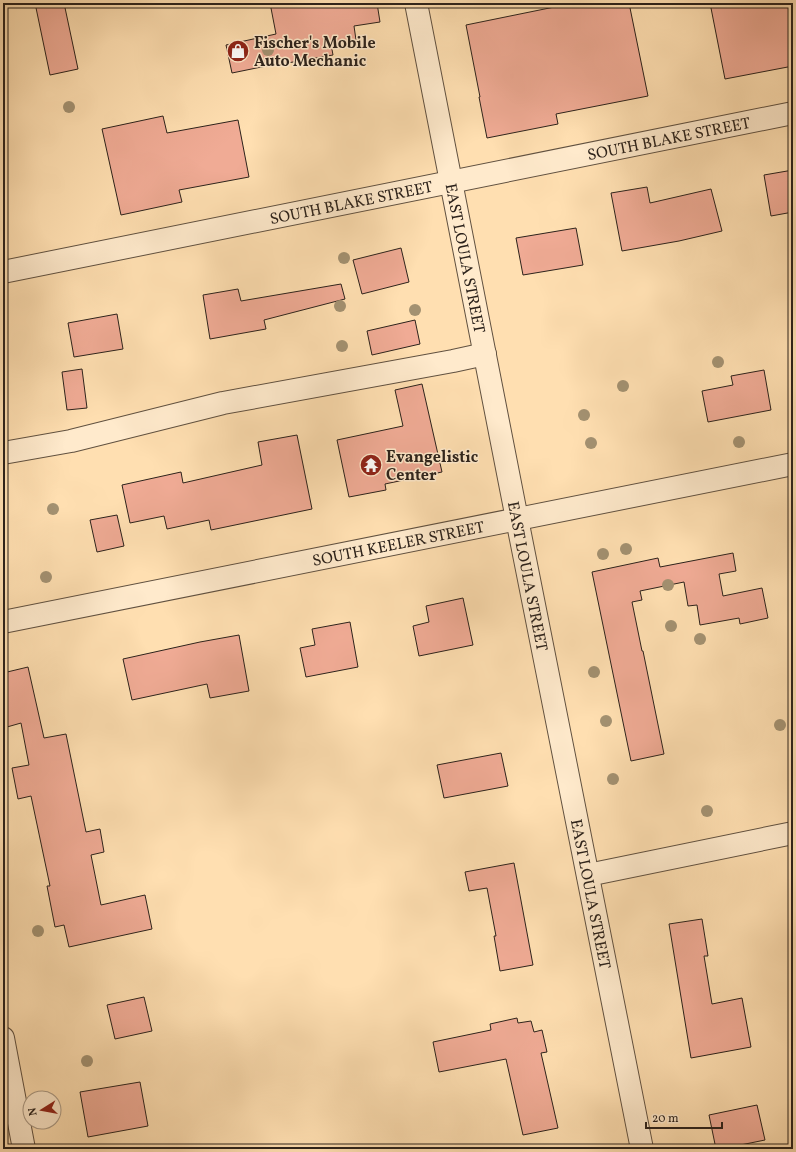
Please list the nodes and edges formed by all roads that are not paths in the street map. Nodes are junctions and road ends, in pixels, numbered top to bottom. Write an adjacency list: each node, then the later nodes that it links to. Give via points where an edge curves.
1 (416, 3): 3 (street, EAST LOULA STREET)
2 (793, 113): 3 (street, SOUTH BLAKE STREET)
3 (451, 182): 4 (street, SOUTH BLAKE STREET); 5 (street, EAST LOULA STREET)
4 (3, 272)
5 (485, 354): 6 (street, via 223,403 71,441); 8 (street, EAST LOULA STREET)
6 (3, 453)
7 (793, 464): 8 (street, SOUTH KEELER STREET)
8 (517, 519): 9 (street, SOUTH KEELER STREET); 11 (street, EAST LOULA STREET)
9 (3, 622)
10 (793, 833): 11 (street)
11 (588, 875): 14 (street, EAST LOULA STREET)
12 (3, 1038): 13 (street)
13 (24, 1149)
14 (642, 1149)

